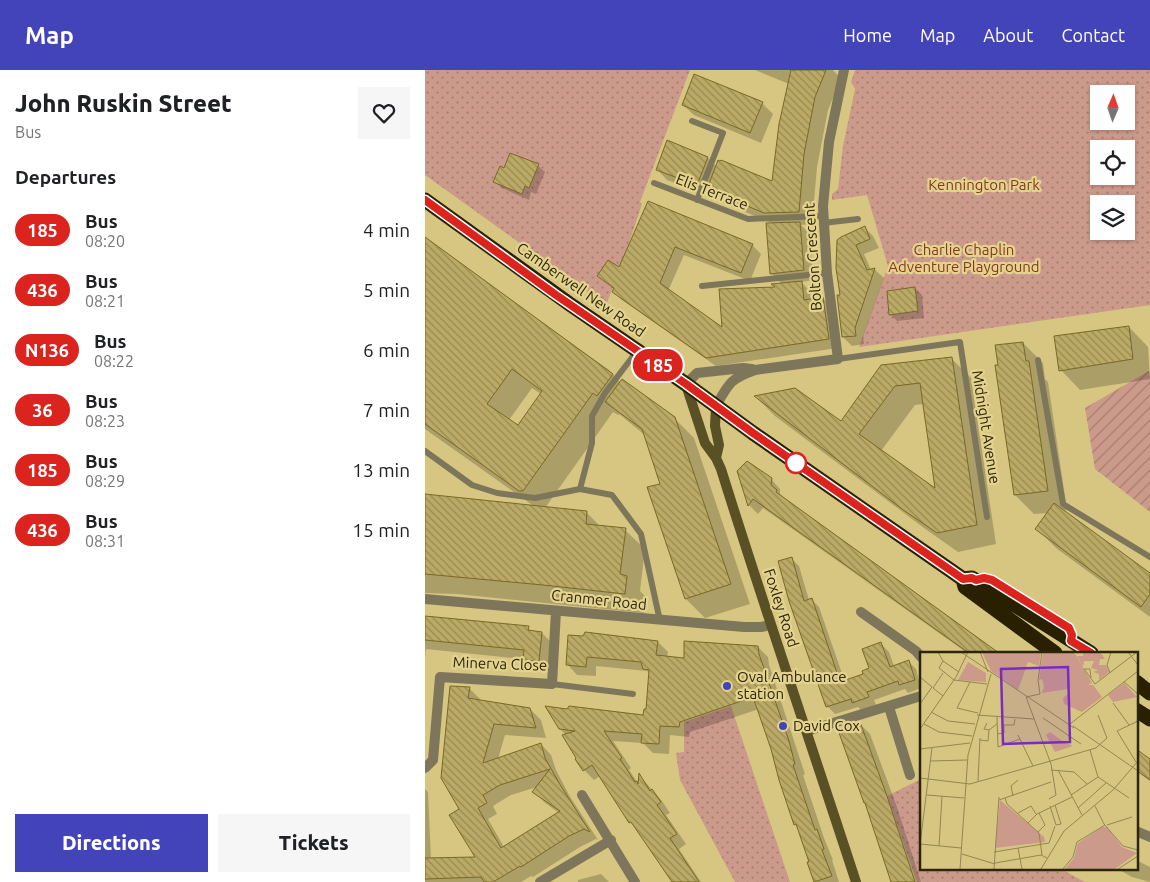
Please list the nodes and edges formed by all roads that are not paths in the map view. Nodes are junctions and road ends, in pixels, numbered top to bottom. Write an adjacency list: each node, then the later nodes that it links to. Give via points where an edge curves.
1 (844, 70): 7 (street, Bolton Crescent, via 829,142)
2 (692, 121): 5 (lane, via 723,133)
3 (654, 183): 5 (lane, Elis Terrace)
4 (425, 200): 10 (highway, Camberwell New Road)
5 (697, 200): 7 (lane, Elis Terrace, via 748,219)
6 (858, 219): 7 (lane, Elis Terrace)
7 (823, 220): 8 (street, Bolton Crescent)
8 (827, 273): 9 (lane); 11 (street, Bolton Crescent)
9 (702, 286)
10 (637, 350): 14 (highway, Camberwell New Road); 18 (lane, via 591,416 592,443)
11 (838, 359): 13 (street); 19 (lane, Midnight Avenue, via 960,342)
12 (1038, 360): 20 (lane, via 1063,504)
13 (755, 370): 14 (street, via 743,368 697,373); 15 (street, via 732,380)
14 (686, 384): 15 (highway, Camberwell New Road); 17 (street, Foxley Road, via 705,443)
15 (716, 406): 17 (street, Foxley Road, via 715,426 719,445); 21 (highway, Camberwell New Road)
16 (425, 452): 18 (lane, via 471,485 497,493 535,498)
17 (716, 458): 26 (street, Foxley Road)
18 (580, 489): 25 (lane, via 612,495 641,534)
19 (987, 517)
20 (1150, 557)
21 (969, 579): 27 (highway, Camberwell New Road, via 965,586); 28 (highway, Camberwell New Road)
22 (425, 599): 23 (street, Cranmer Road)
23 (556, 611): 25 (street, Cranmer Road); 31 (street, Minerva Close)
24 (861, 612): 29 (street)
25 (660, 621): 26 (street, Cranmer Road, via 744,627)
26 (770, 625): 38 (street, Foxley Road)
27 (1054, 652)
28 (1089, 652)
29 (920, 656)
30 (1137, 683): 32 (highway)
31 (552, 684): 33 (lane); 39 (street, Minerva Close, via 440,676 433,760)
32 (1150, 693)
33 (633, 694)
34 (920, 696): 35 (street)
35 (889, 707): 38 (street); 40 (street)
36 (1137, 711): 37 (highway)
37 (1150, 718)
38 (807, 730): 47 (street, Foxley Road)
39 (425, 768)
40 (910, 774)
41 (582, 795): 44 (street)
42 (1137, 831): 43 (street)
43 (1150, 837)
44 (611, 840): 45 (street); 46 (street)
45 (540, 882)
46 (635, 882)
47 (856, 882)

